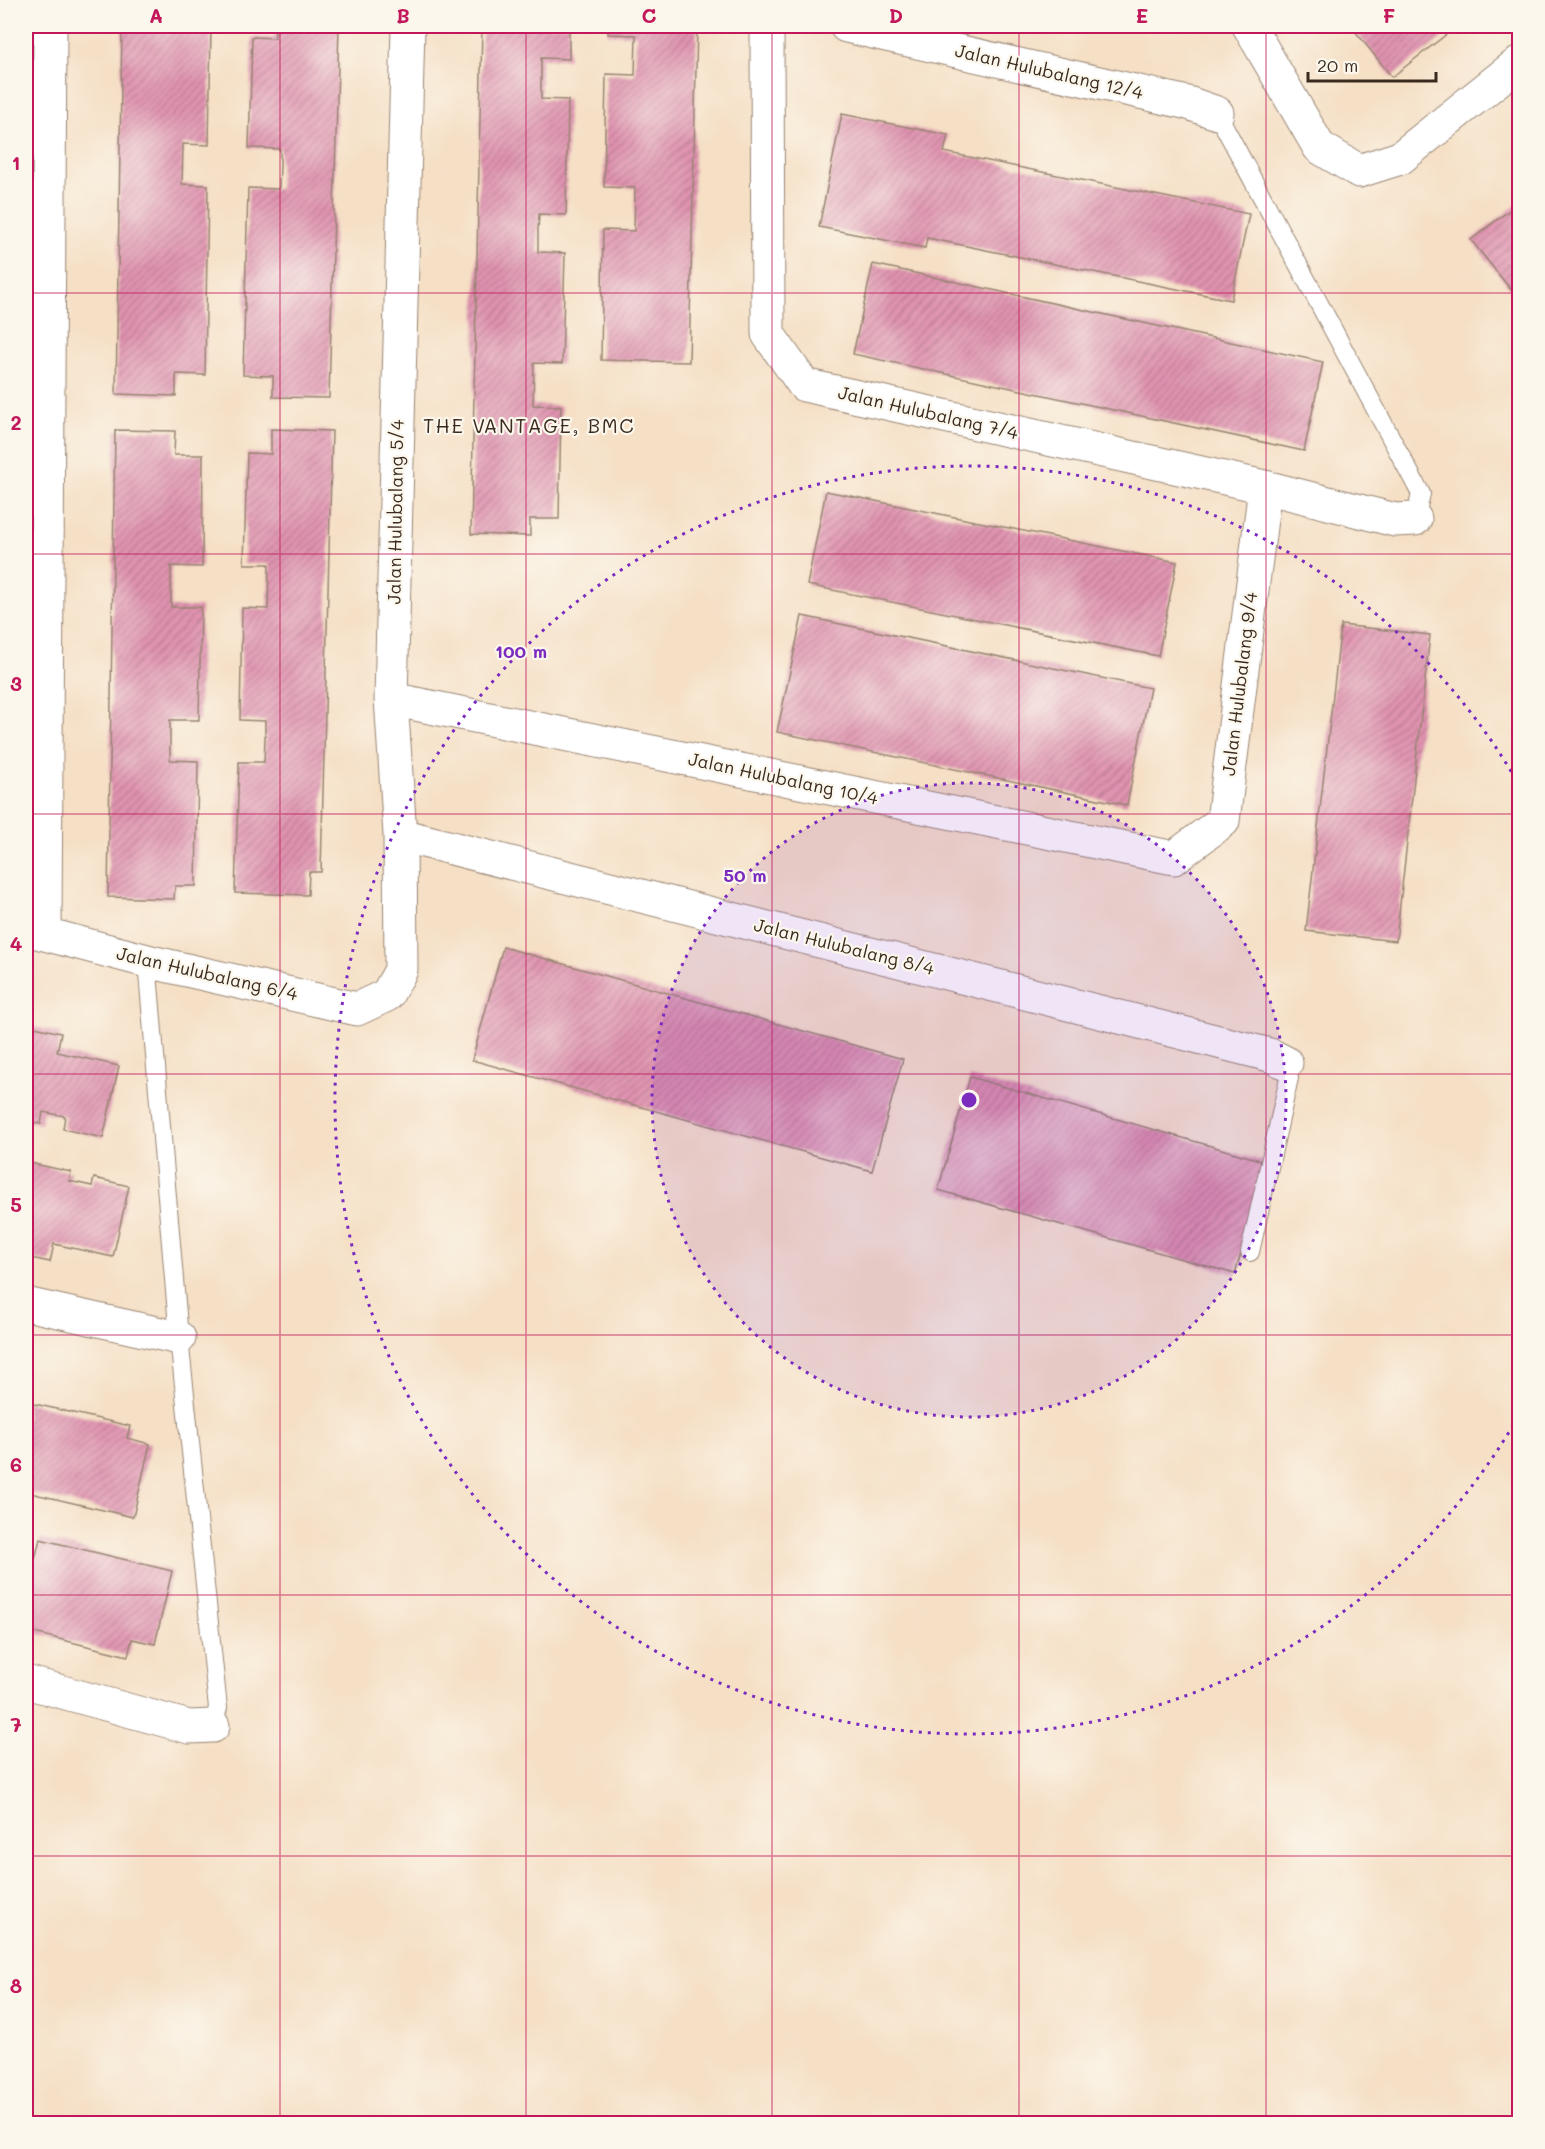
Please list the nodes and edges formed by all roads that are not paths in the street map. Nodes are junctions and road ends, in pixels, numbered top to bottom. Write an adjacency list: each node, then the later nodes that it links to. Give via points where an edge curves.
1 (50, 26): 13 (street)
2 (408, 26): 10 (street, Jalan Hulubalang 5/4)
3 (767, 26): 8 (street, Jalan Hulubalang 7/4, via 768,334 804,385)
4 (846, 26): 7 (street, Jalan Hulubalang 12/4, via 1188,103)
5 (1249, 26): 6 (street, via 1319,147 1359,171 1400,158)
6 (1520, 62)
7 (1217, 113): 9 (lane, via 1421,494)
8 (1264, 487): 9 (street, Jalan Hulubalang 7/4, via 1395,520); 12 (street, Jalan Hulubalang 9/4, via 1223,821)
9 (1415, 519)
10 (391, 699): 11 (street, Jalan Hulubalang 5/4); 12 (street, Jalan Hulubalang 10/4)
11 (400, 835): 15 (street, Jalan Hulubalang 5/4, via 401,970); 16 (street, Jalan Hulubalang 8/4, via 1270,1055)
12 (1174, 858)
13 (35, 931): 14 (street, Jalan Hulubalang 6/4)
14 (147, 961): 15 (street, Jalan Hulubalang 6/4, via 357,1009); 19 (lane)
15 (387, 995)
16 (1286, 1063): 17 (lane, via 1288,1078)
17 (1250, 1252)
18 (26, 1304): 19 (street)
19 (179, 1338): 21 (lane, via 218,1708)
20 (26, 1682): 21 (street, via 189,1727)
21 (213, 1726)

